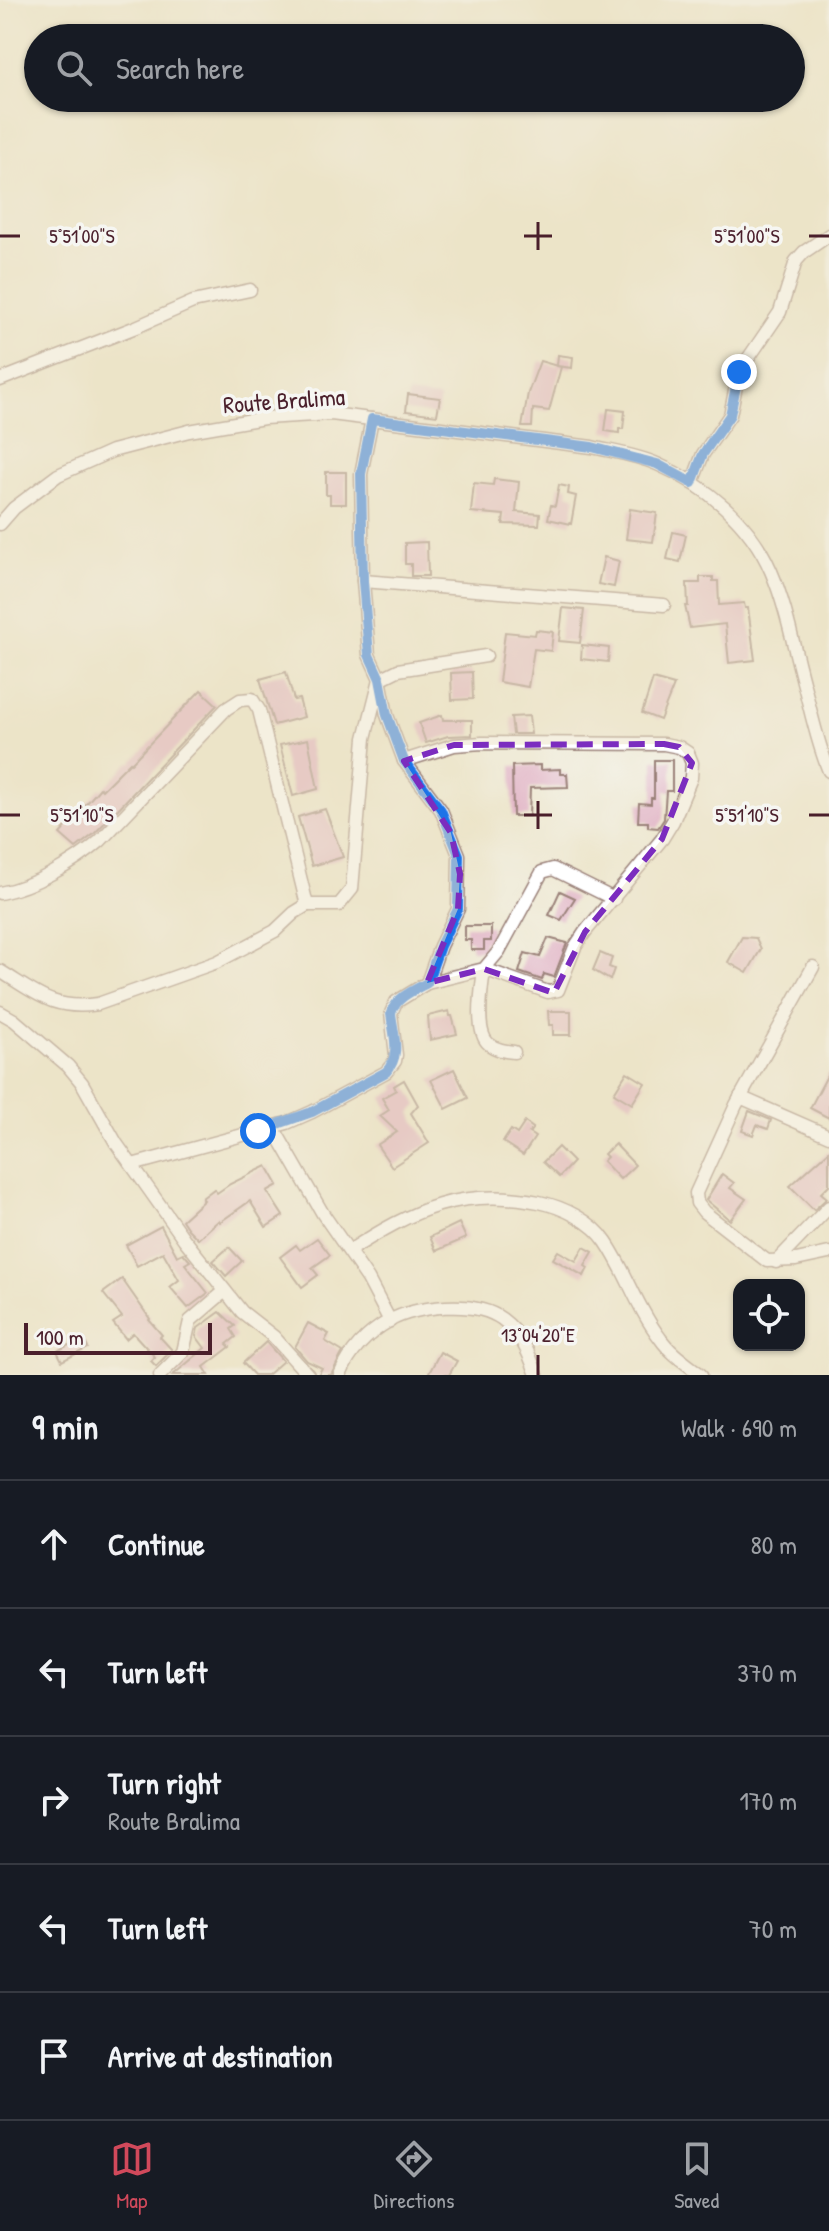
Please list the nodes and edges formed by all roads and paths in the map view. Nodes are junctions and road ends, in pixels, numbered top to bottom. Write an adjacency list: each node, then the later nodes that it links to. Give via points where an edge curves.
1 (829, 235): 5 (street, via 796,261 780,312 739,372 730,415 703,454)
2 (250, 290): 3 (street, via 175,308)
3 (0, 380)
4 (372, 419): 5 (street, Route Bralima, via 592,447 657,464); 6 (street, Route Bralima, via 331,414 264,418 112,451 58,475); 7 (street, via 361,474)
5 (692, 483): 12 (street, Route Bralima, via 741,522 771,571)
6 (0, 524)
7 (363, 581): 8 (street); 10 (street, via 369,655)
8 (664, 605)
9 (486, 656): 10 (street, via 398,670)
10 (380, 679): 11 (street); 15 (street, via 365,738 352,889 339,905)
11 (404, 761): 14 (street, via 454,745 482,743 679,747 692,763 691,778 673,821); 19 (street, via 441,810 459,855 458,909)
12 (829, 771)
13 (0, 893): 15 (street, via 23,888 79,858 226,709 252,699)
14 (614, 899): 17 (street, via 575,947 564,982 554,993); 17 (street, via 553,869 542,872)
15 (307, 905): 18 (street, via 275,931 217,962 98,1004 55,1004)
16 (813, 967): 22 (street)
17 (484, 969): 19 (street); 21 (street, via 482,1034 494,1048)
18 (0, 971)
19 (427, 983): 23 (street, via 393,1007 396,1055 386,1072)
20 (0, 1012): 25 (street, via 68,1066)
21 (514, 1052)
22 (740, 1097): 24 (street); 29 (street, via 700,1183 697,1203 758,1256)
23 (273, 1127): 25 (street); 27 (street)
24 (829, 1136)
25 (132, 1165): 30 (street)
26 (829, 1207): 29 (street)
27 (349, 1251): 31 (street); 36 (street, via 395,1223 458,1199 510,1197 564,1209 604,1239 661,1340)
28 (829, 1253): 29 (street)
29 (776, 1262)
30 (225, 1291): 32 (street, via 190,1321 183,1352); 33 (street)
31 (390, 1321): 34 (street, via 354,1351); 35 (street, via 437,1309 486,1311 522,1339)
32 (160, 1375)
33 (308, 1375)
34 (340, 1375)
35 (537, 1375)
36 (701, 1375)

